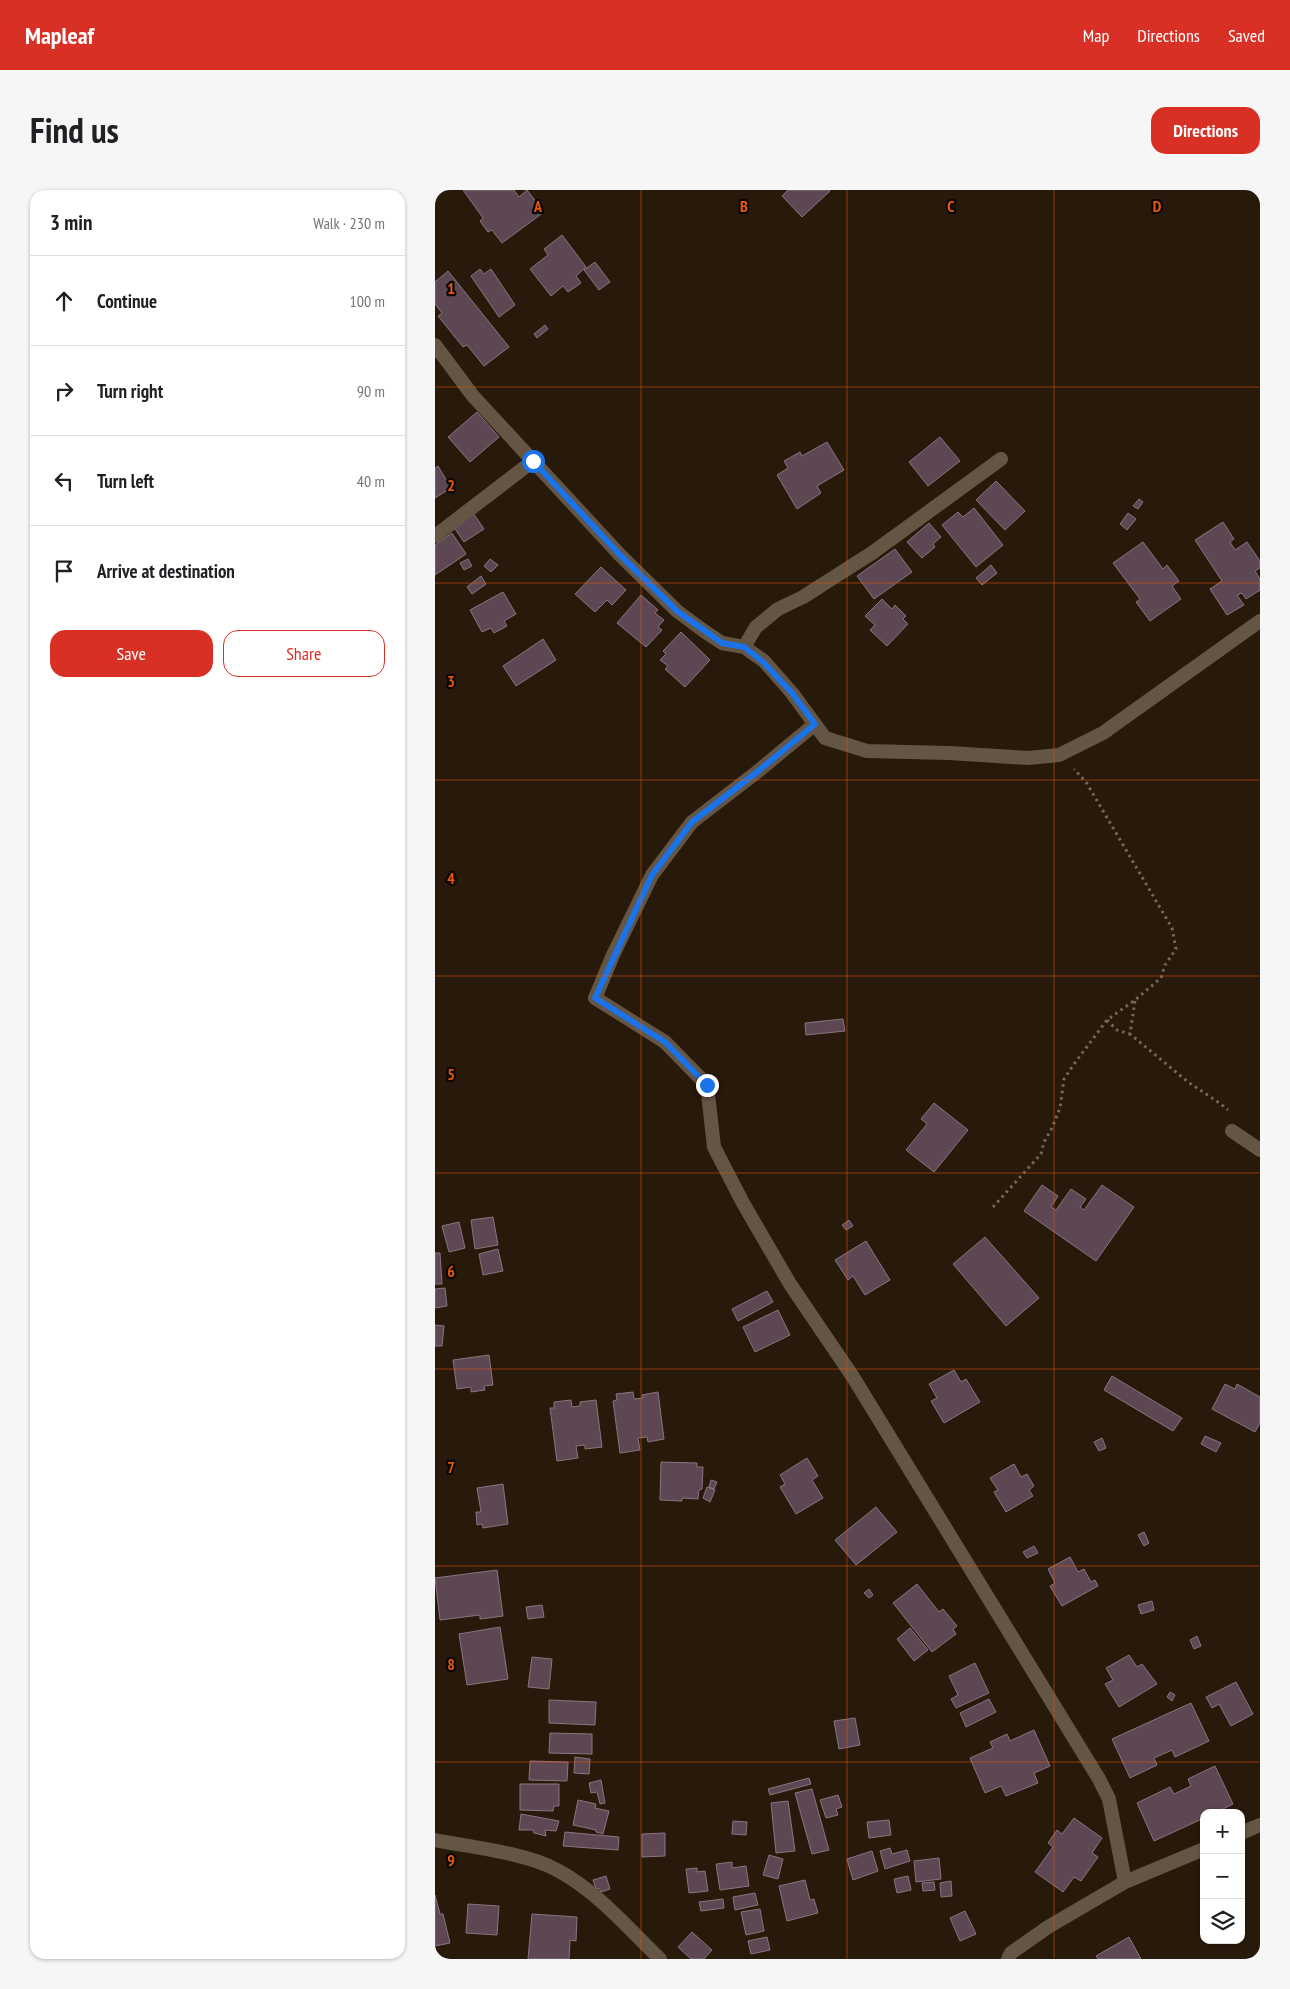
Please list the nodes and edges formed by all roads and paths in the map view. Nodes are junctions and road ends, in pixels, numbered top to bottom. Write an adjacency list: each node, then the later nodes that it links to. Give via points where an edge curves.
1 (435, 345): 3 (street, via 473,396)
2 (1001, 459): 6 (street, via 872,553 778,609 756,627)
3 (533, 461): 4 (street); 6 (street, via 677,611 722,643)
4 (435, 536)
5 (1260, 621): 8 (street, via 1103,733)
6 (744, 647): 7 (street, via 778,676)
7 (815, 724): 8 (street, via 825,738 867,752 1029,758); 19 (street, via 692,822 652,875 595,998 665,1042 707,1085 714,1147 743,1203 790,1284 853,1377 1099,1779 1109,1799)
8 (1059, 755): 9 (path, via 1086,782 1172,928 1176,949 1161,978)
9 (1135, 1000): 10 (path); 11 (path)
10 (1107, 1020): 11 (path, via 1117,1030); 14 (path, via 1065,1079 1061,1108 1041,1154)
11 (1130, 1034): 12 (path, via 1228,1110 1221,1127)
12 (1232, 1131): 13 (street)
13 (1260, 1150)
14 (993, 1207)
15 (1260, 1826): 16 (street)
16 (1245, 1832)
17 (435, 1840): 20 (street, via 508,1854 555,1869 591,1893)
18 (1200, 1851): 19 (street)
19 (1125, 1882): 21 (street, via 1047,1927 1011,1953)
20 (660, 1959)
21 (1008, 1959)

